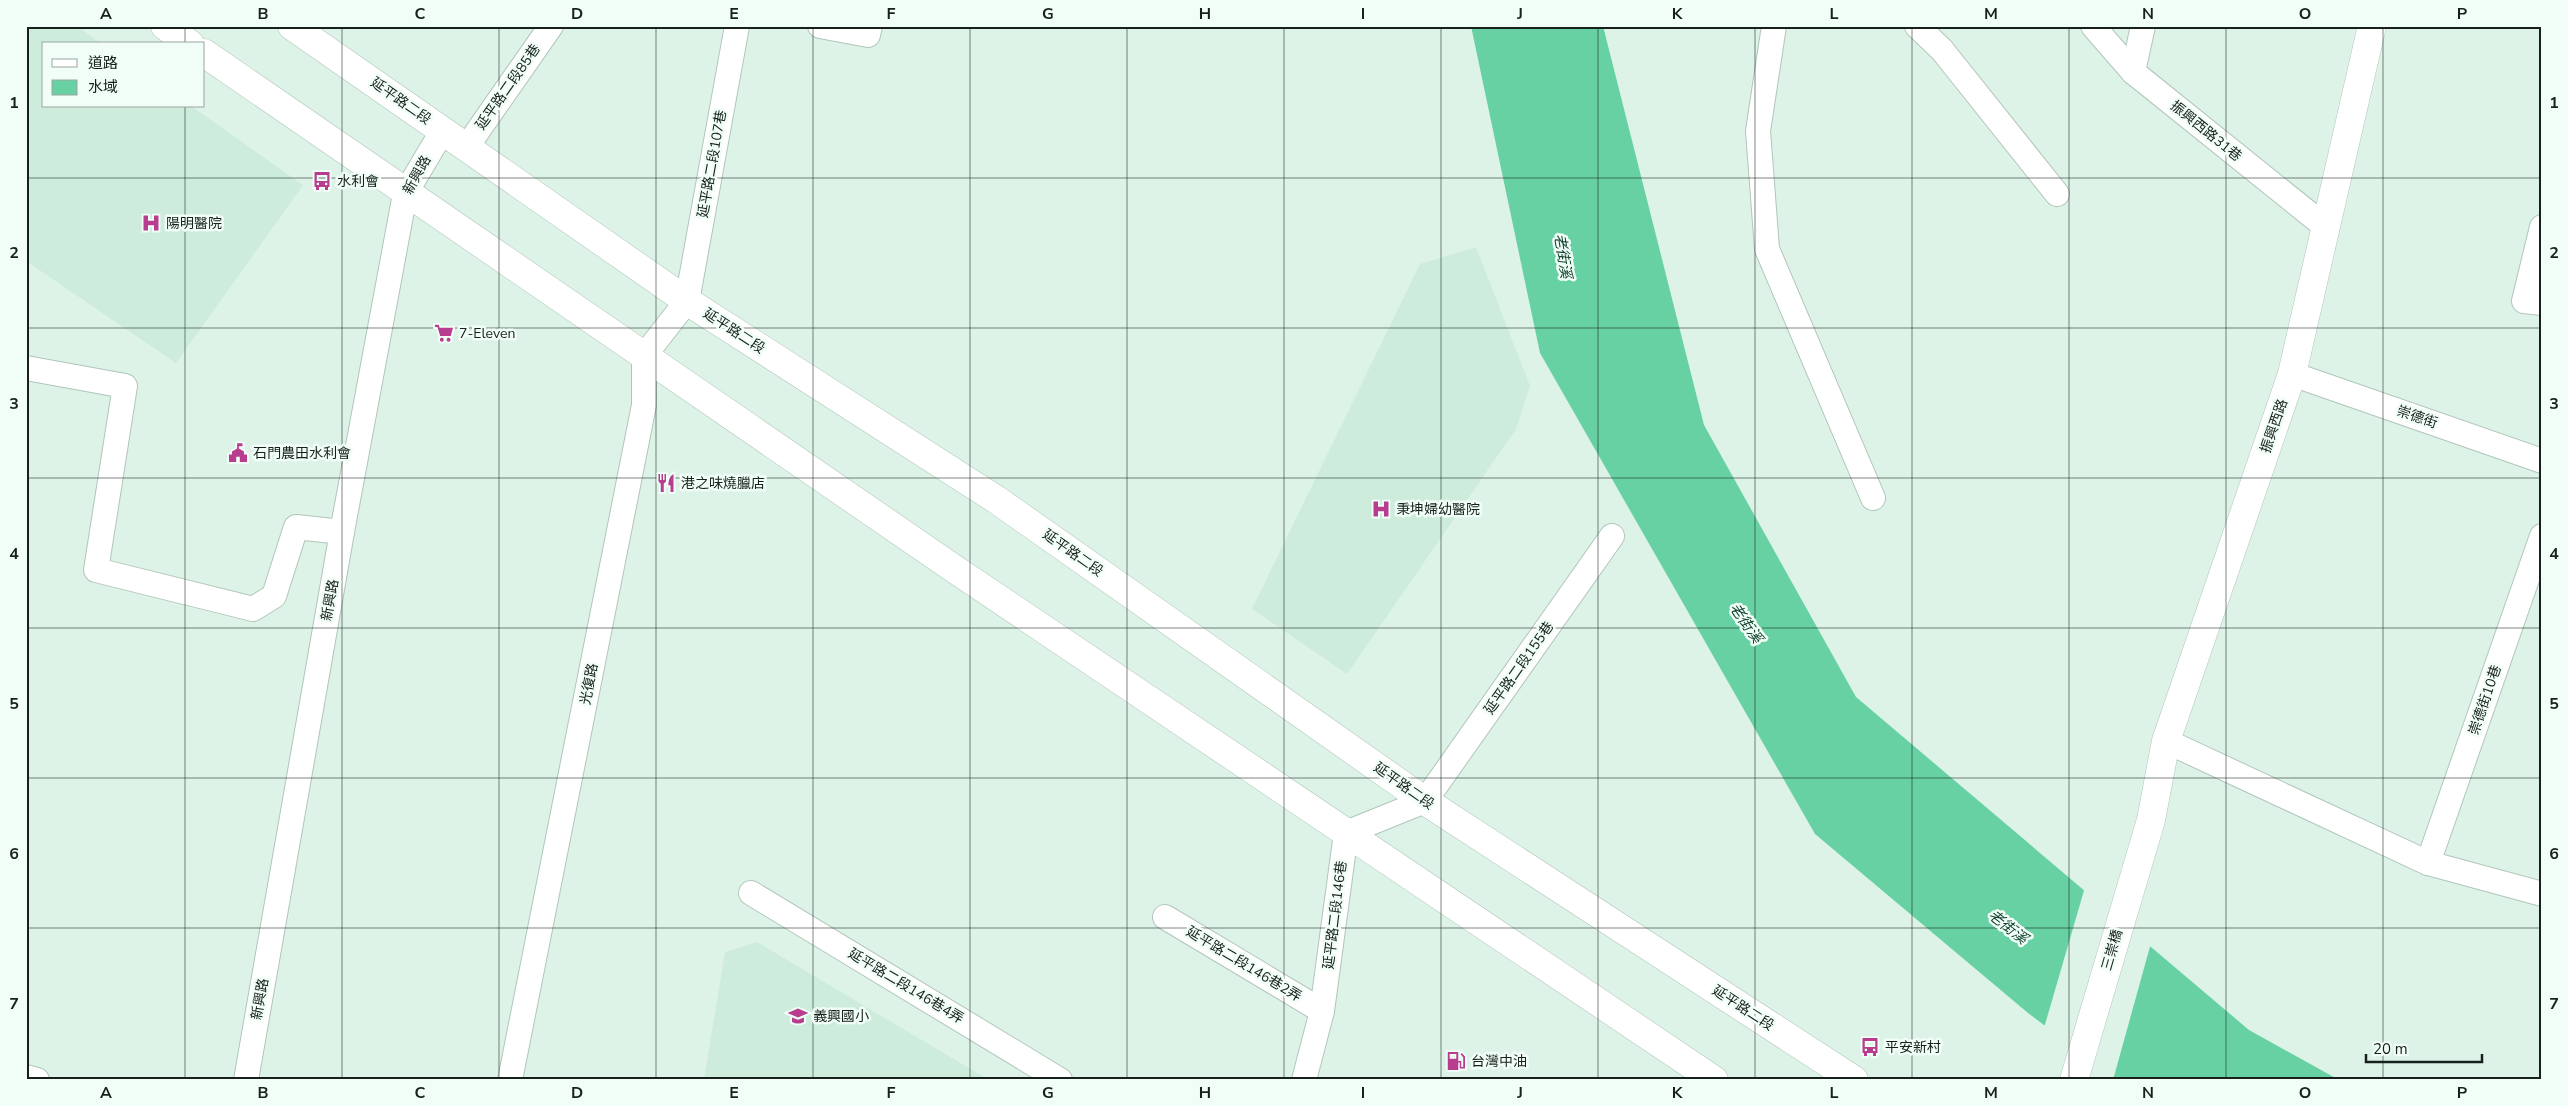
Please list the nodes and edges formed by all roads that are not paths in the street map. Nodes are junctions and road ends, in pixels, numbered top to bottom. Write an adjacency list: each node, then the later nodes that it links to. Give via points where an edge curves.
1 (165, 26): 12 (main road)
2 (292, 26): 15 (main road, 延平路二段)
3 (551, 26): 16 (lane, 延平路二段85巷)
4 (737, 26): 21 (lane, 延平路二段107巷)
5 (820, 26): 6 (lane, via 868,36)
6 (870, 26)
7 (1774, 26): 27 (lane, via 1758,131 1767,248)
8 (1917, 26): 18 (lane, via 1942,50)
9 (2093, 26): 14 (lane, 振興西路31巷)
10 (2143, 26): 14 (lane)
11 (2372, 26): 20 (main road, 振興西路)
12 (187, 42)
13 (205, 54): 17 (main road)
14 (2133, 72): 20 (lane, 振興西路31巷)
15 (443, 130): 16 (main road, 延平路二段); 17 (lane, 新興路)
16 (466, 148): 21 (main road, 延平路二段)
17 (405, 194): 23 (main road); 28 (lane, 新興路)
18 (2057, 194)
19 (2542, 227): 22 (lane, via 2524,301)
20 (2327, 228): 25 (main road, 振興西路)
21 (688, 301): 23 (lane); 32 (main road, 延平路二段, via 997,500)
22 (2542, 303)
23 (644, 356): 34 (main road); 43 (lane, 光復路, via 644,405)
24 (26, 368): 28 (lane, via 126,386 96,570 253,609 274,596 296,527)
25 (2292, 374): 26 (lane, 崇德街); 31 (main road, 振興西路)
26 (2542, 461)
27 (1873, 498)
28 (342, 532): 42 (lane, 新興路)
29 (1612, 536): 32 (lane, 延平路二段155巷)
30 (2542, 536): 35 (lane, 崇德街10巷)
31 (2166, 741): 33 (main road, 振興西路); 35 (lane)
32 (1425, 801): 34 (lane); 47 (main road, 延平路二段)
33 (2151, 820): 48 (main road, 三崇橋)
34 (1346, 834): 39 (lane, 延平路二段146巷); 46 (main road)
35 (2428, 863): 37 (lane)
36 (752, 893): 44 (lane, 延平路二段146巷4弄)
37 (2542, 894)
38 (1165, 917): 39 (lane, 延平路二段146巷2弄)
39 (1322, 1011): 45 (lane, 延平路二段146巷)
40 (26, 1077): 41 (lane)
41 (36, 1080)
42 (246, 1080)
43 (510, 1080)
44 (1060, 1080)
45 (1304, 1080)
46 (1714, 1080)
47 (1854, 1080)
48 (2074, 1080)

